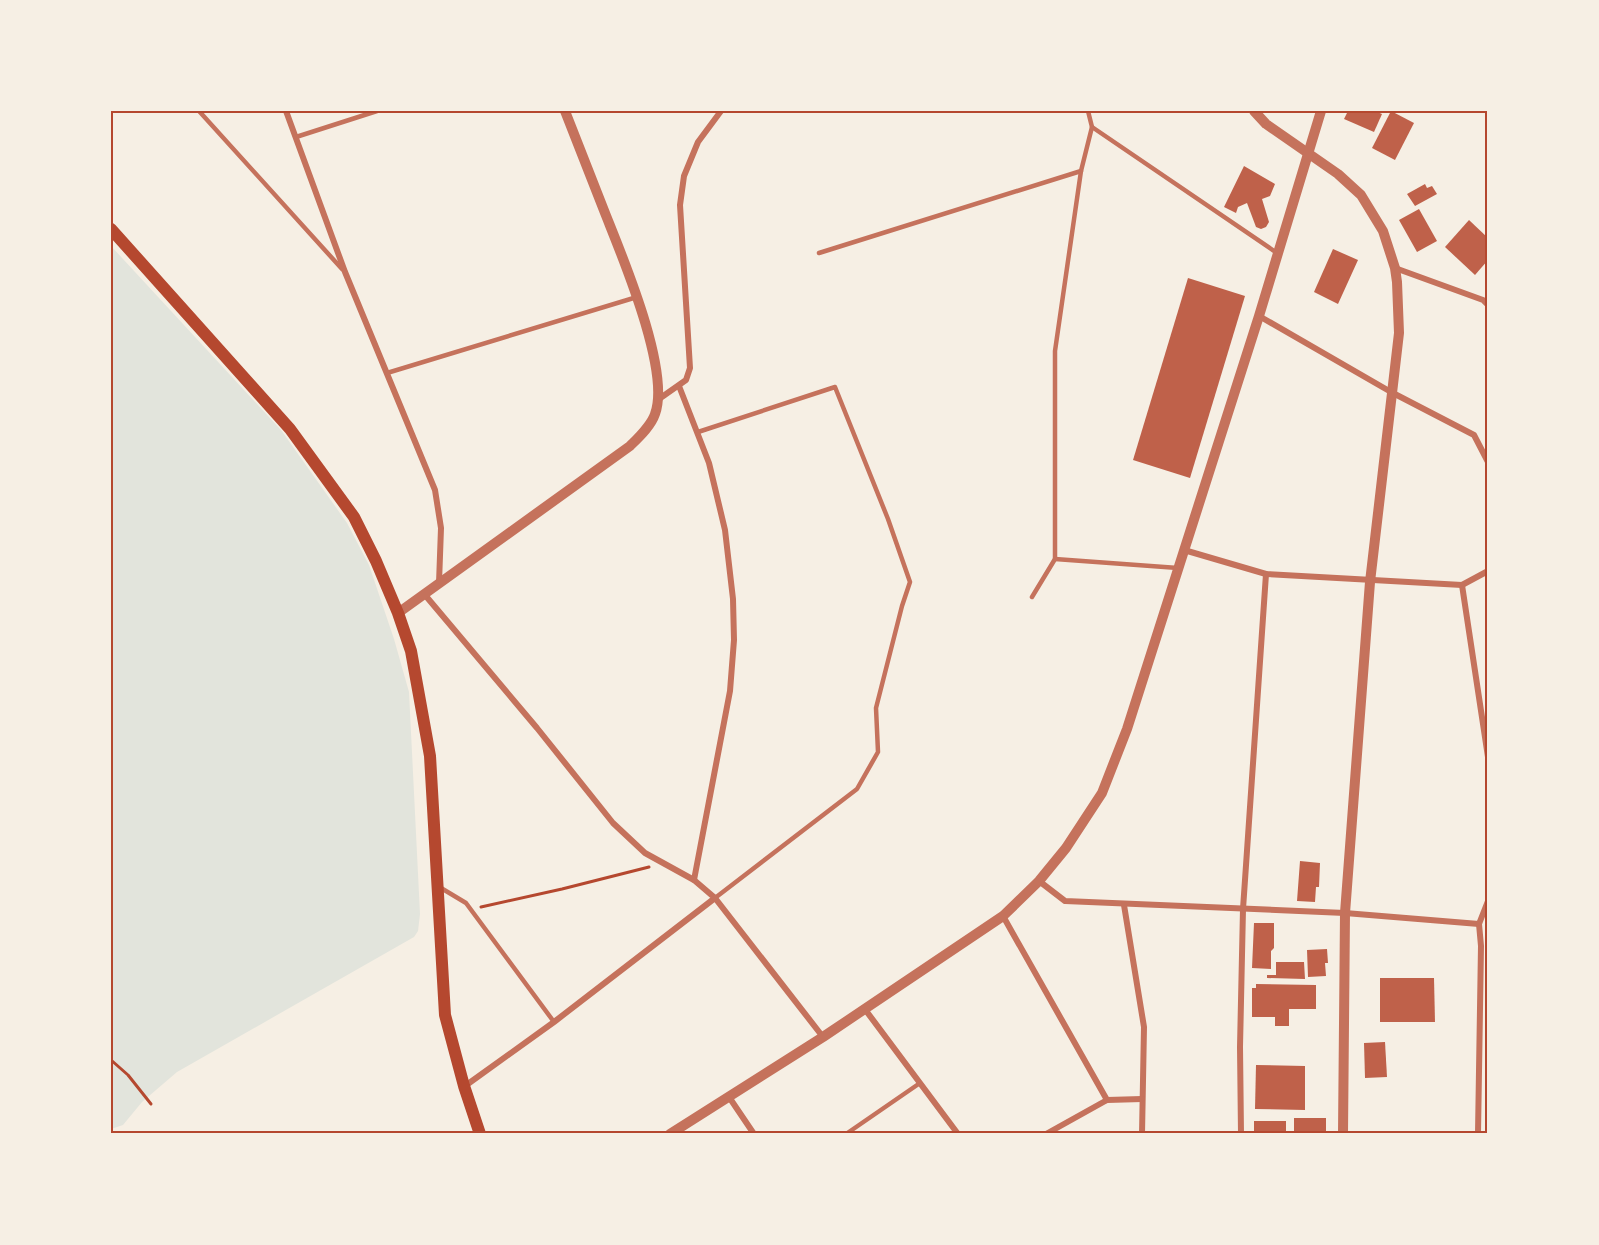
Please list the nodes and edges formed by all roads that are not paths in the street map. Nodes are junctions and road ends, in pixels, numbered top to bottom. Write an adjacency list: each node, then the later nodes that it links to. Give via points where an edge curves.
1 (199, 111): 17 (lane)
2 (286, 111): 10 (street)
3 (377, 111): 10 (lane)
4 (565, 111): 18 (street)
5 (721, 111): 22 (street, via 698,142 684,176 680,205 690,368)
6 (1088, 111): 9 (lane)
7 (1254, 111): 11 (street)
8 (1321, 111): 11 (street)
9 (1092, 126): 12 (lane); 15 (lane)
10 (296, 137): 17 (street)
11 (1308, 154): 15 (street); 16 (street, via 1361,195 1383,231)
12 (1081, 171): 14 (lane); 28 (lane, via 1055,351)
13 (111, 228): 37 (main road, via 290,429 354,517)
14 (819, 253)
15 (1277, 253): 20 (street)
16 (1395, 268): 19 (street); 23 (street, via 1399,333)
17 (345, 272): 21 (street)
18 (638, 297): 21 (lane); 24 (street, via 657,374)
19 (1486, 300)
20 (1259, 316): 23 (street); 27 (street)
21 (387, 373): 33 (street, via 435,489 441,528)
22 (679, 386): 24 (street); 25 (street)
23 (1391, 392): 26 (street, via 1474,435); 32 (street)
24 (658, 399): 33 (street, via 655,415 630,446)
25 (698, 432): 39 (street, via 725,530 734,640 730,691); 42 (lane, via 835,387 910,582 876,708 878,752 857,789)
26 (1488, 462)
27 (1184, 550): 29 (street); 31 (street)
28 (1055, 560): 29 (lane); 36 (lane)
29 (1179, 568): 40 (street, via 1102,793 1066,848)
30 (1488, 571): 34 (street)
31 (1266, 574): 32 (street); 45 (street)
32 (1370, 582): 34 (street); 46 (street)
33 (439, 585): 35 (street)
34 (1462, 585): 38 (street)
35 (425, 595): 37 (street); 39 (street, via 613,823 645,854)
36 (1032, 597)
37 (398, 613): 41 (main road, via 411,651 430,756)
38 (1488, 757)
39 (694, 880): 42 (street)
40 (1038, 881): 44 (street, via 1065,901); 47 (street)
41 (437, 886): 50 (lane, via 466,903); 53 (main road, via 445,1014)
42 (715, 898): 50 (street); 51 (street)
43 (1488, 901): 48 (street)
44 (1124, 905): 45 (street); 55 (street, via 1144,1027)
45 (1243, 909): 46 (street); 64 (street)
46 (1345, 913): 48 (street); 65 (street)
47 (1003, 916): 49 (street); 56 (street)
48 (1479, 924): 66 (street)
49 (864, 1008): 51 (street); 52 (street)
50 (554, 1022): 53 (street)
51 (824, 1036): 54 (street)
52 (920, 1083): 60 (lane); 61 (street)
53 (464, 1086): 57 (main road)
54 (729, 1097): 58 (street); 59 (street)
55 (1142, 1099): 56 (street); 63 (street)
56 (1107, 1100): 62 (street)
57 (480, 1134)
58 (670, 1134)
59 (754, 1134)
60 (846, 1134)
61 (958, 1134)
62 (1046, 1134)
63 (1142, 1134)
64 (1241, 1134)
65 (1343, 1134)
66 (1478, 1134)

